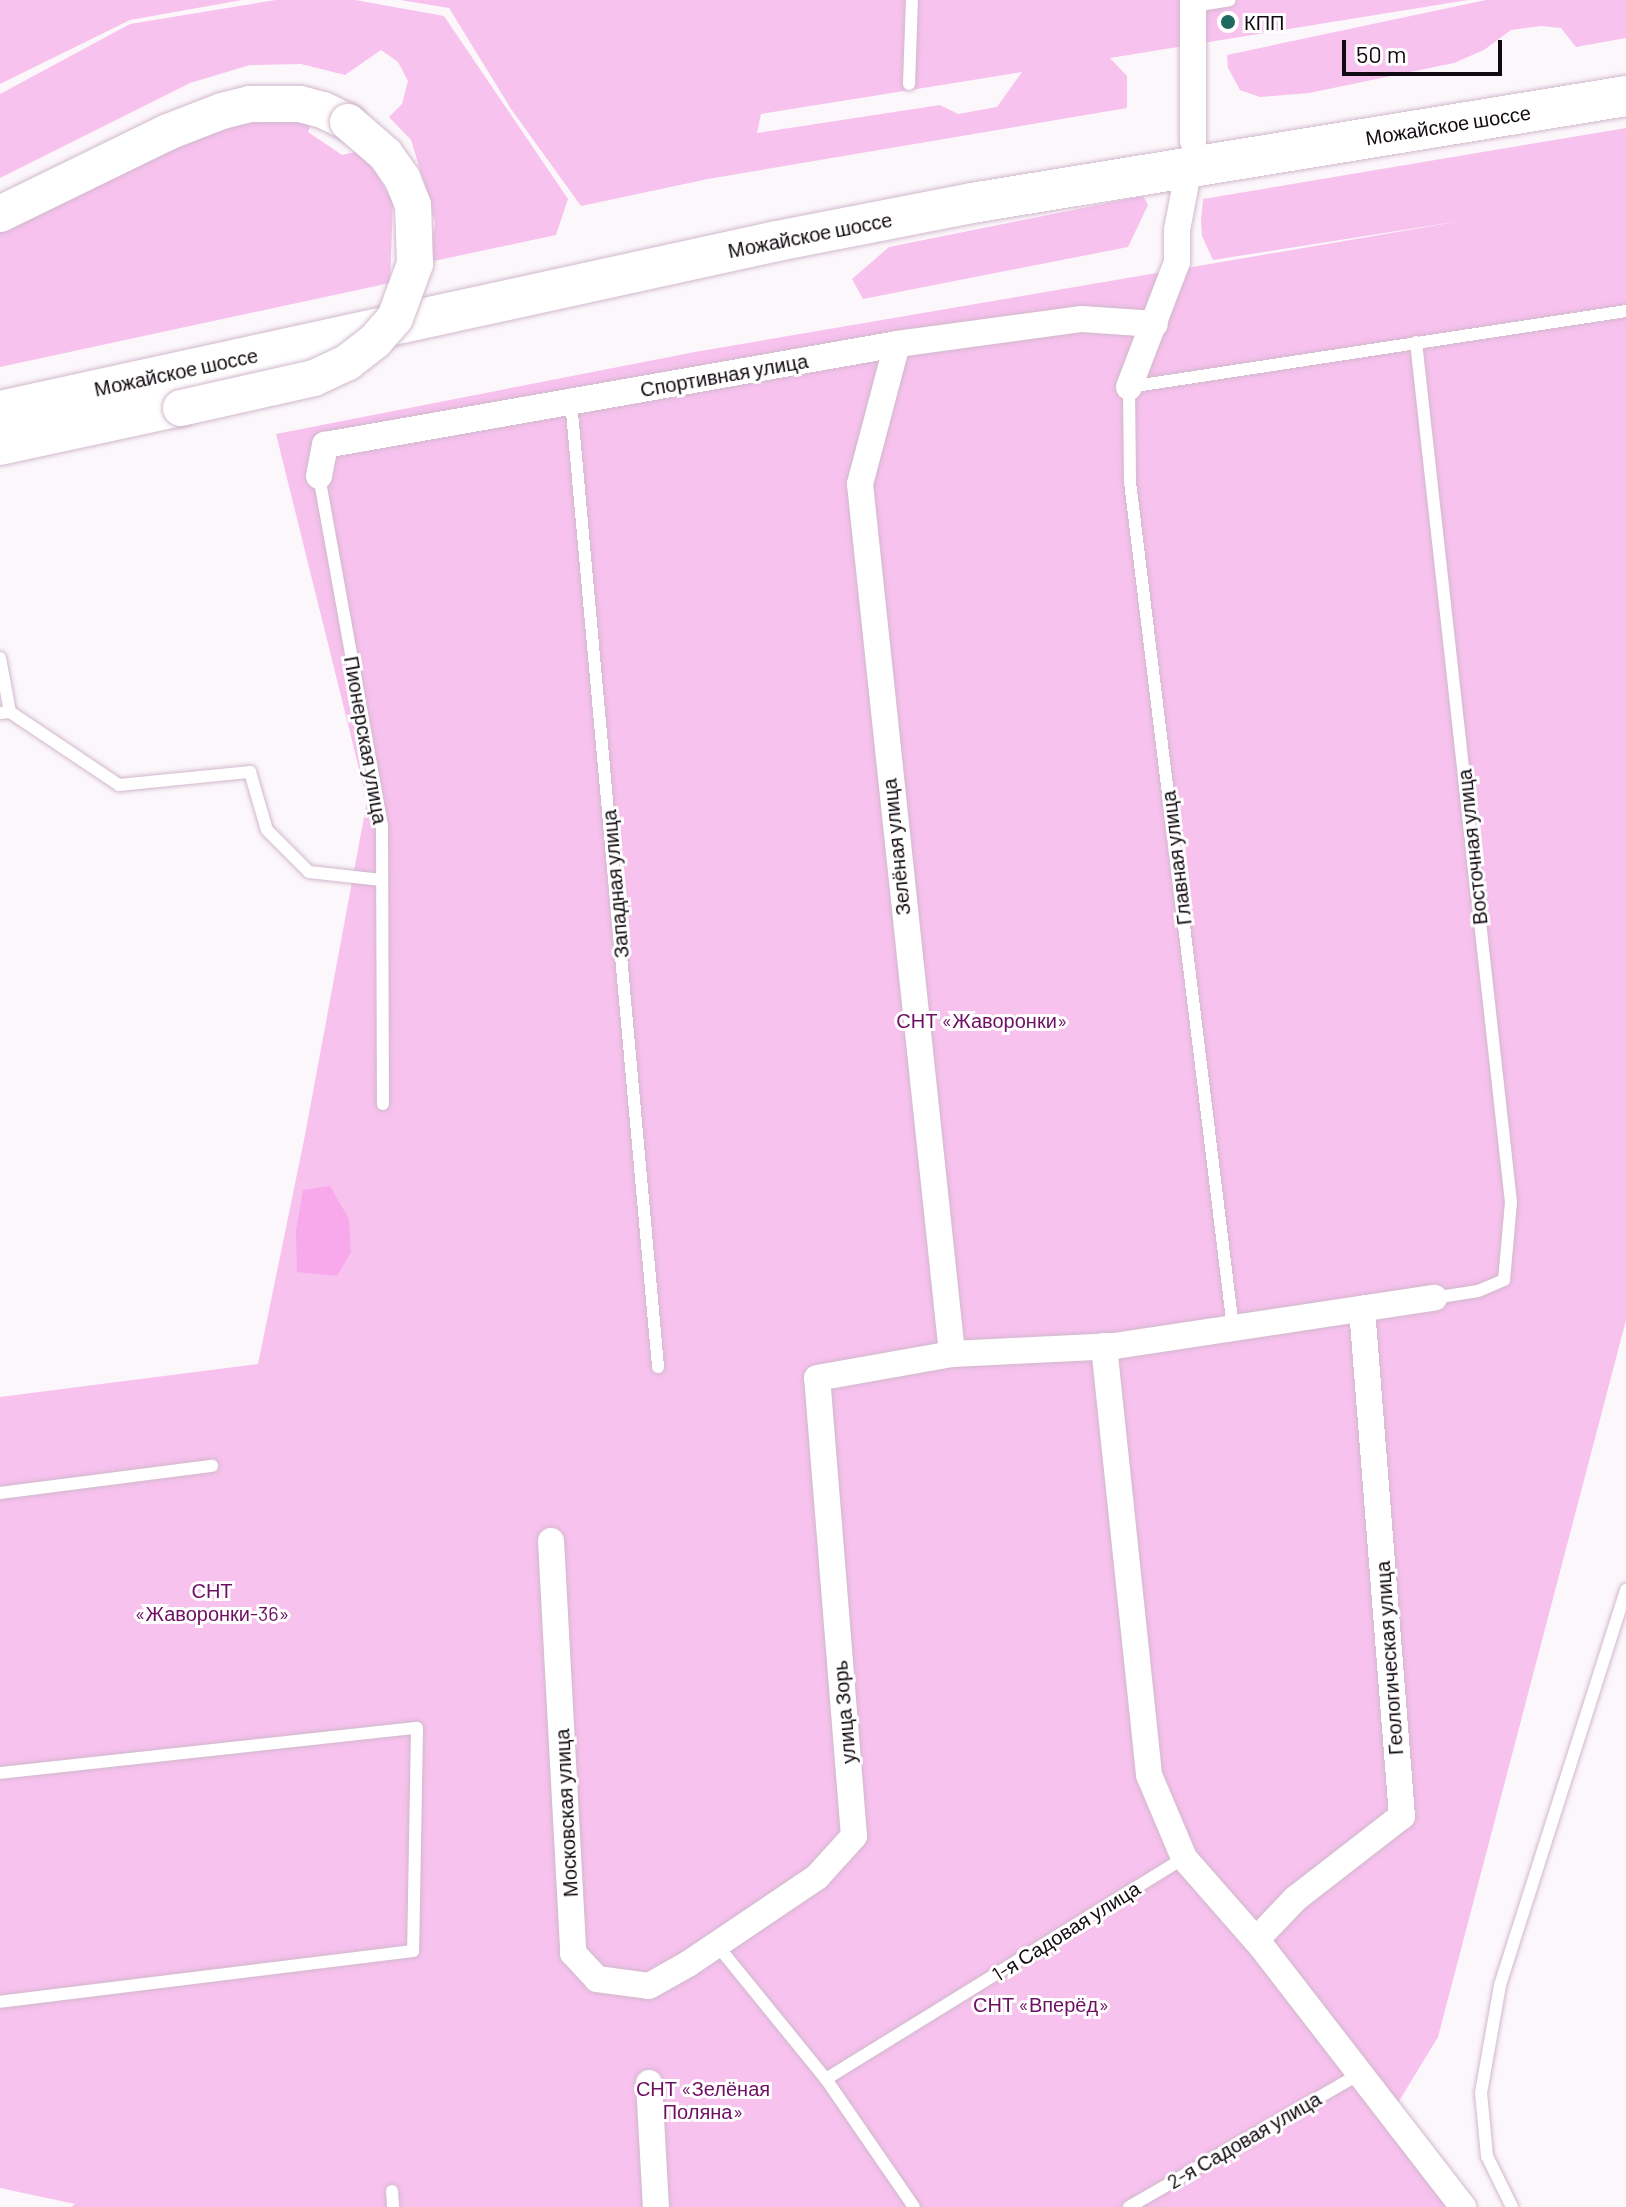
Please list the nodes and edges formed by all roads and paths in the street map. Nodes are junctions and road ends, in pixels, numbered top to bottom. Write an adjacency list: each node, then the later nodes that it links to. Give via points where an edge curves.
1 (912, 0): 5 (lane)
2 (1230, 0): 3 (lane)
3 (1193, 3): 7 (street)
4 (1626, 73): 7 (main road, Можайское шоссе)
5 (909, 84)
6 (1626, 96): 7 (main road, Можайское шоссе)
7 (1191, 154): 10 (street, via 1177,230 1177,262); 13 (main road, Можайское шоссе, via 977,177); 16 (main road, Можайское шоссе)
8 (0, 214): 17 (main road, bridge, via 222,111 250,104 300,104 348,122 385,154 413,205 415,264 395,318 375,341 314,378)
9 (1626, 311): 11 (lane)
10 (1155, 324): 12 (street, Спортивная улица, via 1082,319); 14 (street)
11 (1416, 342): 14 (lane); 23 (lane, Восточная улица, via 1511,1202 1504,1280 1478,1291)
12 (897, 344): 15 (street, Спортивная улица); 27 (street, Зелёная улица, via 860,484)
13 (0, 387)
14 (1129, 387): 25 (lane, Главная улица, via 1130,482)
15 (571, 401): 18 (street, Спортивная улица, via 325,445); 28 (lane, Западная улица)
16 (0, 411)
17 (0, 447)
18 (319, 476): 21 (lane, Пионерская улица, via 382,825)
19 (0, 658): 20 (lane)
20 (5, 713): 21 (lane, via 119,785 250,772 267,830 309,872)
21 (382, 880): 22 (lane, Пионерская улица)
22 (383, 1104)
23 (1434, 1298): 24 (street)
24 (1362, 1309): 25 (street); 35 (street, Геологическая улица, via 1402,1816 1295,1899)
25 (1233, 1328): 26 (street)
26 (1104, 1346): 27 (street); 34 (street, via 1149,1775)
27 (952, 1354): 36 (street, улица Зорь, via 817,1378 854,1836 817,1877)
28 (658, 1367)
29 (212, 1466): 30 (lane)
30 (0, 1493)
31 (551, 1541): 37 (street, Московская улица, via 573,1953 597,1979 649,1986)
32 (1626, 1590): 48 (lane, via 1500,1985 1481,2093 1487,2156)
33 (0, 1773): 38 (lane, via 417,1728 413,1951)
34 (1184, 1858): 35 (street); 40 (lane, 1-я Садовая улица)
35 (1256, 1940): 39 (street)
36 (717, 1945): 37 (street, улица Зорь); 40 (lane)
37 (688, 1964)
38 (0, 2002)
39 (1359, 2074): 46 (lane, 2-я Садовая улица); 47 (street)
40 (826, 2079): 45 (lane)
41 (649, 2083): 44 (street)
42 (392, 2191): 43 (lane)
43 (393, 2207)
44 (656, 2207)
45 (914, 2207)
46 (1129, 2207)
47 (1463, 2207)
48 (1512, 2207)

